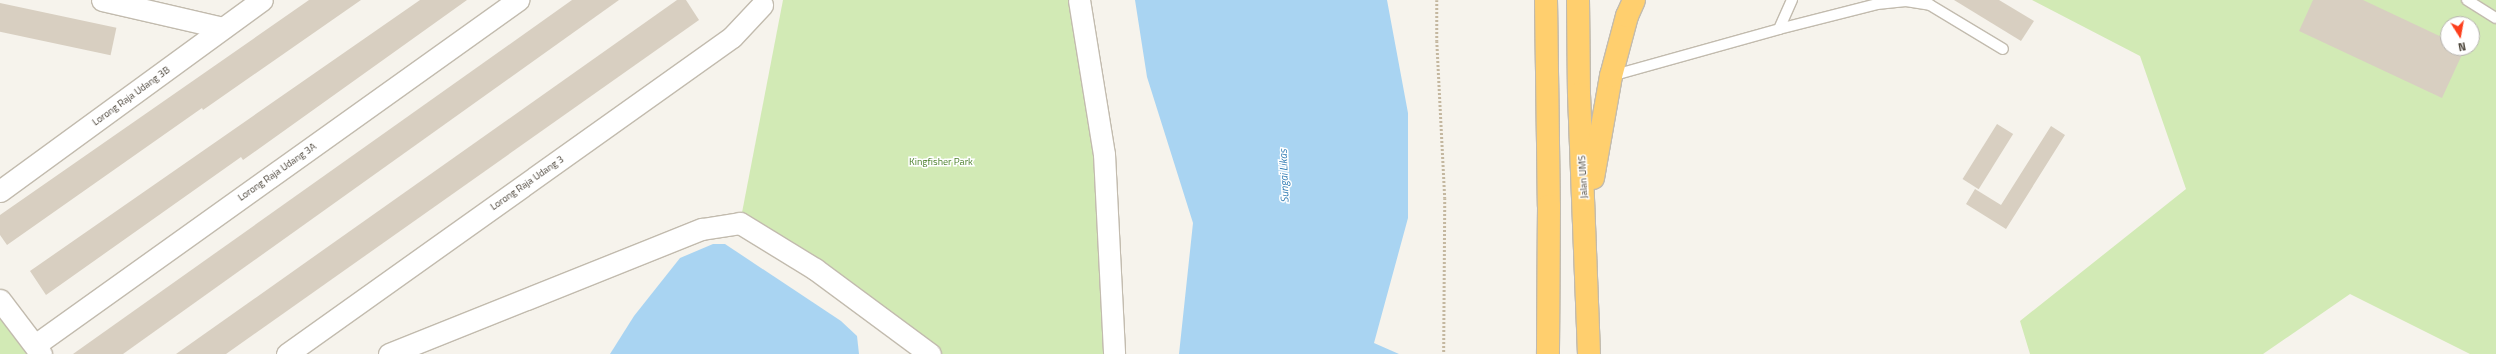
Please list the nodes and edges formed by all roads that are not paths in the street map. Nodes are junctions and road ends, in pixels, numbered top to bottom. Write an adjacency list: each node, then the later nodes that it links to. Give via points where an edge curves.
1 (102, 0): 13 (street)
2 (262, 0): 13 (street, Lorong Raja Udang 3B)
3 (518, 0): 20 (street, Lorong Raja Udang 3A)
4 (1079, 0): 24 (street, via 1104,154)
5 (1546, 0): 25 (highway)
6 (1578, 0): 18 (highway, Jalan UMS, via 1579,94)
7 (1634, 0): 16 (highway, via 1627,16)
8 (1792, 0): 14 (lane)
9 (2468, 0): 12 (lane)
10 (765, 2): 21 (street, Lorong Raja Udang 3, via 732,37)
11 (1878, 2): 14 (lane); 15 (lane, via 1906,2 1930,6)
12 (2496, 18)
13 (223, 28): 17 (street, Lorong Raja Udang 3B)
14 (1778, 29): 16 (lane)
15 (2003, 49)
16 (1611, 76): 18 (highway)
17 (0, 191)
18 (1586, 223): 26 (highway, Jalan UMS)
19 (0, 300): 20 (street)
20 (38, 349)
21 (288, 354)
22 (389, 354): 23 (street, via 702,228 740,224 815,269)
23 (930, 354)
24 (1114, 354)
25 (1548, 354)
26 (1590, 354)

